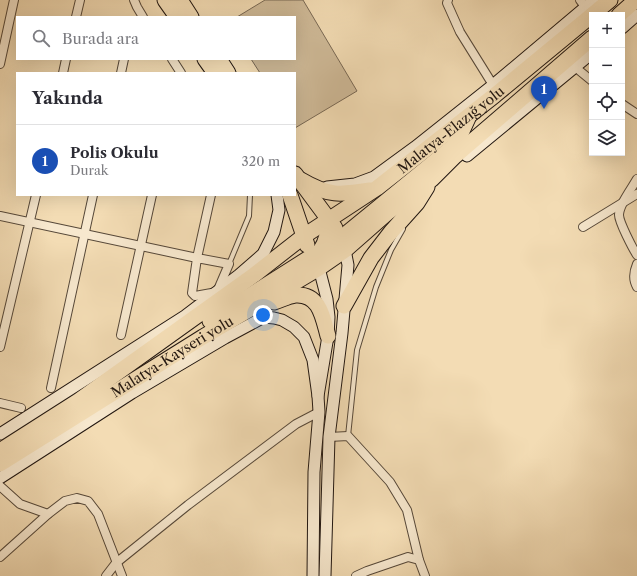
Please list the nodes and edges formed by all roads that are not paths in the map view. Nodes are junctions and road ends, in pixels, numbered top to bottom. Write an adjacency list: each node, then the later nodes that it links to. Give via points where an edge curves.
1 (14, 0): 20 (street)
2 (80, 0): 14 (street)
3 (165, 0): 17 (highway)
4 (180, 0): 18 (highway)
5 (448, 0): 37 (street, via 460,32)
6 (594, 0): 11 (street)
7 (607, 0): 22 (street)
8 (610, 0): 11 (highway, Malatya-Elazığ yolu)
9 (636, 0): 12 (highway)
10 (136, 4): 15 (street); 16 (street)
11 (587, 9): 22 (highway, Malatya-Elazığ yolu); 37 (street)
12 (622, 12)
13 (637, 15): 19 (street)
14 (76, 16)
15 (135, 16)
16 (143, 16)
17 (176, 16)
18 (190, 16)
19 (625, 25)
20 (4, 32): 29 (street)
21 (589, 41): 43 (highway, Malatya-Elazığ yolu, via 455,156)
22 (559, 43): 40 (highway, Malatya-Elazığ yolu)
23 (589, 55): 30 (street)
24 (66, 60): 31 (street)
25 (124, 60): 32 (street)
26 (173, 60): 33 (street)
27 (206, 60): 34 (highway)
28 (220, 60): 35 (highway)
29 (0, 64)
30 (575, 67): 36 (street); 41 (street)
31 (63, 72)
32 (120, 72)
33 (179, 72)
34 (214, 72)
35 (227, 72)
36 (589, 79)
37 (493, 85): 45 (street, via 415,148 374,177 355,184)
38 (625, 106): 39 (street)
39 (637, 114)
40 (468, 117): 46 (highway, Malatya-Elazığ yolu); 63 (highway, via 456,144)
41 (467, 156): 43 (highway)
42 (296, 175): 45 (highway); 58 (highway)
43 (432, 179): 55 (highway); 63 (highway, Malatya-Elazığ yolu)
44 (637, 179): 56 (street)
45 (314, 188): 46 (highway, via 340,194)
46 (377, 188): 58 (highway, Malatya-Elazığ yolu)
47 (637, 194): 56 (street)
48 (36, 196): 59 (street)
49 (93, 196): 61 (street)
50 (152, 196): 64 (street)
51 (211, 196): 66 (street)
52 (250, 196): 69 (lane, via 249,216)
53 (277, 196): 71 (street, via 279,210 274,232 263,254)
54 (290, 196): 62 (highway)
55 (417, 203): 74 (highway, via 371,258); 86 (lane, via 391,250 374,294 358,350)
56 (623, 203): 60 (street); 65 (street, via 619,215)
57 (0, 216): 59 (street)
58 (329, 220): 62 (highway, Malatya-Elazığ yolu); 63 (highway); 68 (highway, via 325,244)
59 (30, 223): 61 (street); 78 (street)
60 (583, 227)
61 (84, 234): 64 (street); 80 (street)
62 (299, 240): 67 (highway, Malatya-Elazığ yolu); 68 (highway)
63 (347, 241): 68 (highway, Malatya-Kayseri yolu); 74 (street, via 348,265)
64 (141, 246): 66 (street); 76 (street)
65 (637, 255)
66 (197, 258): 69 (street); 73 (street, via 192,293 195,296)
67 (271, 261): 71 (highway); 89 (highway, via 78,401)
68 (312, 262): 75 (highway, Malatya-Kayseri yolu); 77 (street, via 327,299); 79 (highway, via 148,360)
69 (229, 264): 73 (street)
70 (637, 264): 72 (street, via 634,275)
71 (240, 275): 73 (street)
72 (637, 287)
73 (217, 292): 85 (street, via 185,316)
74 (344, 306): 87 (street)
75 (245, 312): 77 (highway, via 295,295 310,297 320,307); 79 (highway, Malatya-Kayseri yolu)
76 (121, 335)
77 (328, 336): 81 (street)
78 (0, 347)
79 (134, 380): 88 (highway, Malatya-Kayseri yolu)
80 (51, 388)
81 (318, 396): 84 (street); 91 (street, via 313,360 304,337 282,320 264,317 132,394)
82 (0, 403): 83 (street)
83 (21, 408)
84 (319, 412): 96 (street, via 296,424); 99 (street, via 314,472)
85 (0, 434)
86 (348, 436): 87 (street); 95 (street, via 390,482 407,510)
87 (329, 437): 100 (street)
88 (39, 440): 90 (highway, Malatya-Kayseri yolu); 91 (street)
89 (0, 451)
90 (0, 464)
91 (0, 477)
92 (0, 486): 93 (street, via 20,504)
93 (48, 514): 94 (street); 96 (street, via 65,501 76,498 88,501 98,514)
94 (0, 557)
95 (419, 560): 101 (street, via 408,557); 102 (street)
96 (116, 563): 97 (street); 98 (street)
97 (106, 576)
98 (122, 576)
99 (313, 576)
100 (325, 576)
101 (356, 576)
102 (425, 576)

